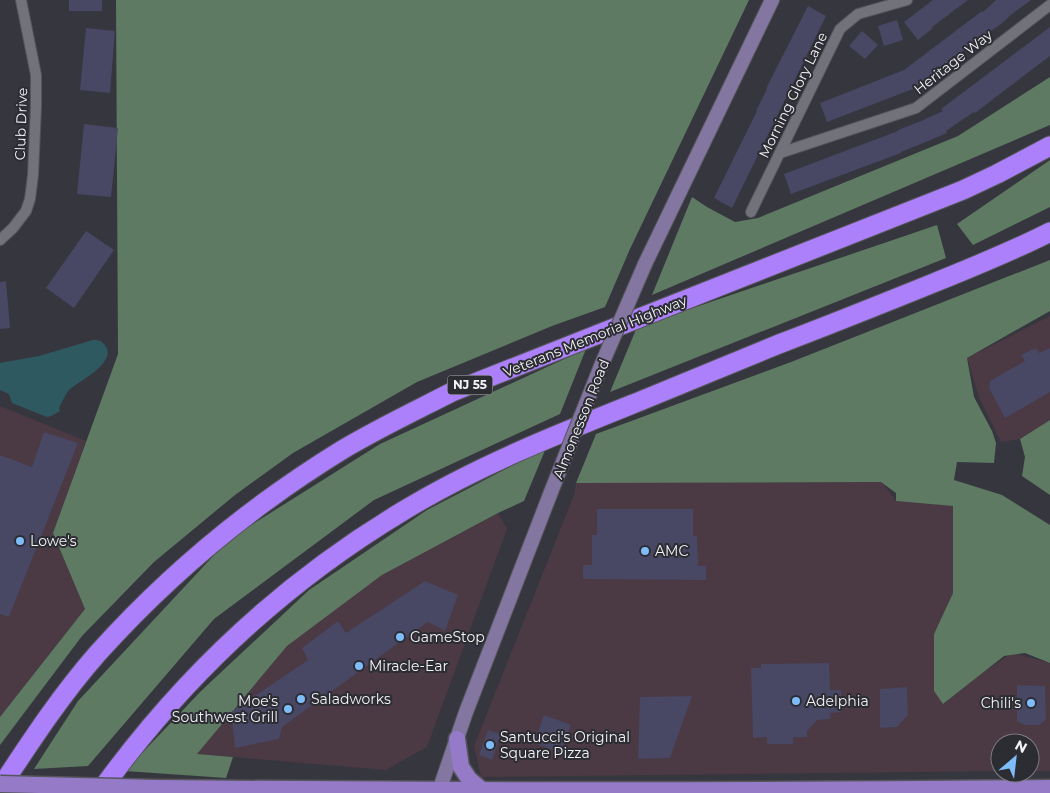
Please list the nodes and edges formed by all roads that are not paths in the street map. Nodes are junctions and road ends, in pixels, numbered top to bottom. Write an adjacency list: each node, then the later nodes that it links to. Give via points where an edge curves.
1 (21, 0): 9 (street, Club Drive, via 36,75 32,184 26,211)
2 (772, 0): 10 (main road, Almonesson Road, bridge, via 645,264 601,366)
3 (907, 0): 6 (street, Morning Glory Lane, via 858,14 840,29)
4 (1050, 5): 6 (street, Heritage Way, via 916,108)
5 (1050, 146): 11 (highway, Veterans Memorial Highway / NJ 55, via 954,194 452,392 343,449 230,528 158,591 73,683)
6 (780, 153): 7 (street, Morning Glory Lane)
7 (750, 212)
8 (1050, 232): 15 (highway, via 1013,251 539,442 405,510 342,549 229,643 172,701)
9 (0, 240)
10 (457, 739): 13 (main road, via 461,767 468,779); 14 (main road, Almonesson Road)
11 (0, 786): 14 (main road, bridge)
12 (1050, 788): 13 (main road)
13 (482, 790): 14 (main road)
14 (439, 792)
15 (99, 793)

